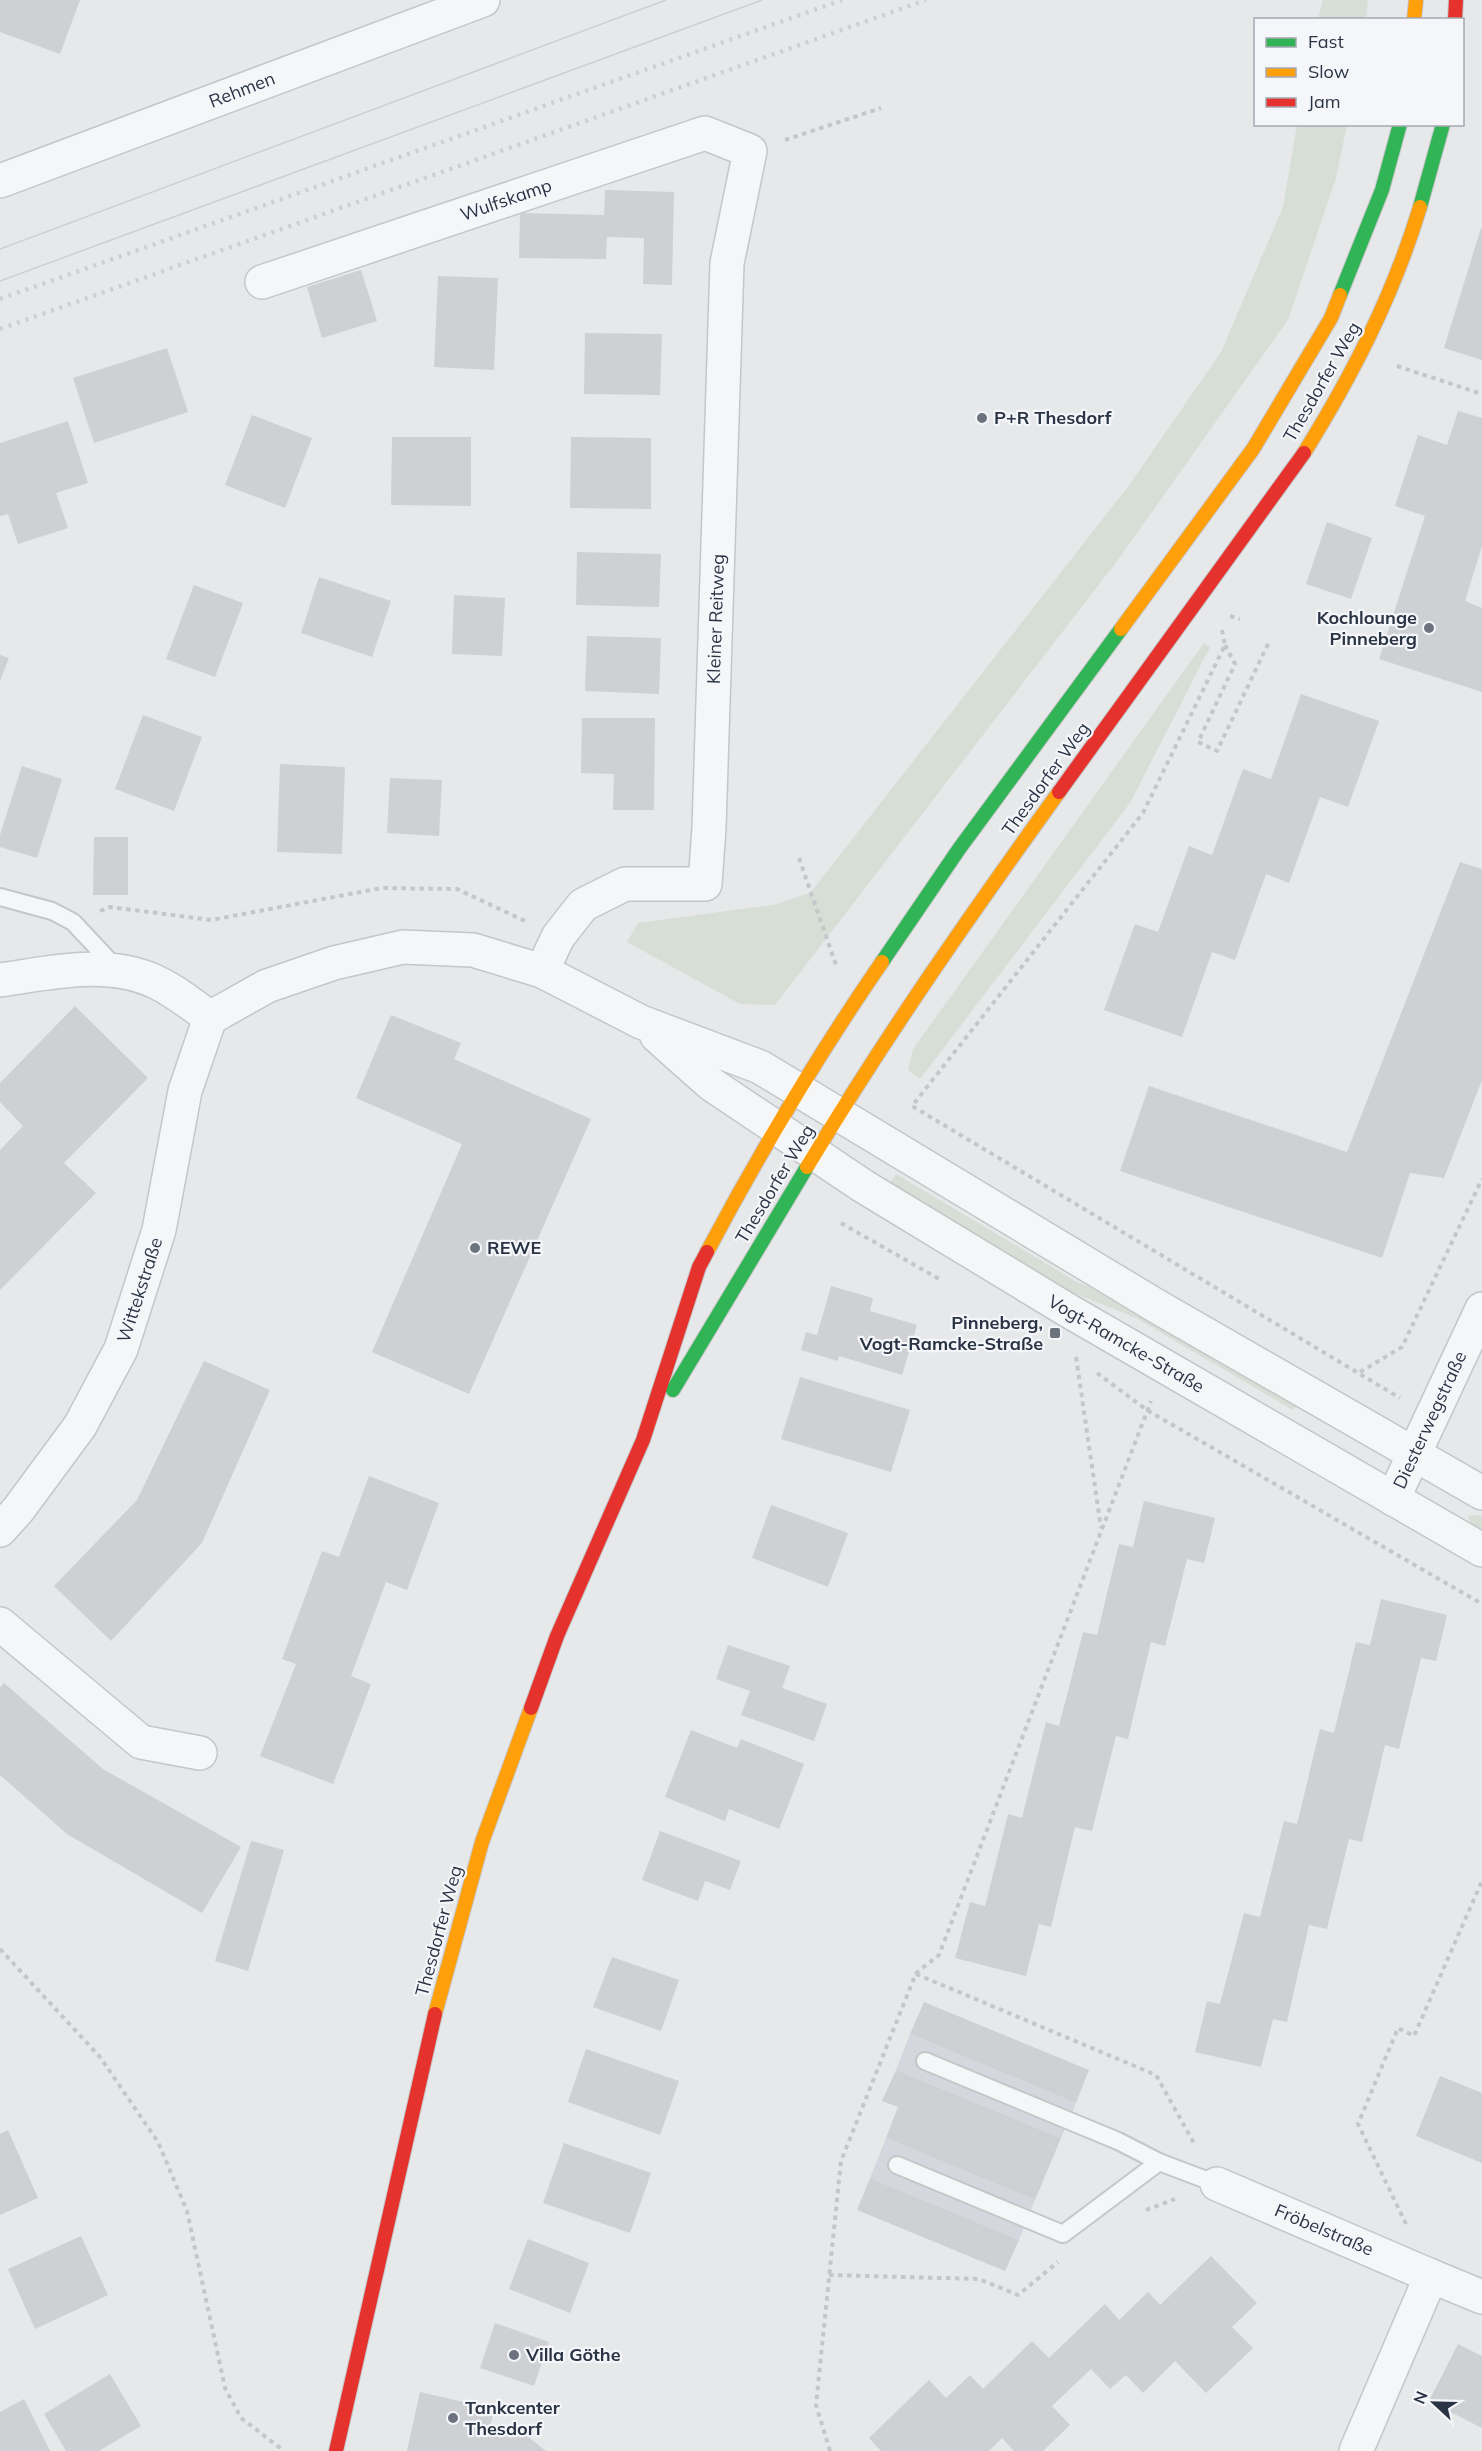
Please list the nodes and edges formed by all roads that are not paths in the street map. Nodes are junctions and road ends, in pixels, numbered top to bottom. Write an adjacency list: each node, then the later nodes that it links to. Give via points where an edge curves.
1 (483, 0): 9 (street, Rehmen)
2 (1416, 0): 4 (street)
3 (1456, 0): 5 (street)
4 (1414, 18)
5 (1455, 18)
6 (1399, 126): 17 (street, Thesdorfer Weg, via 1382,190 1331,318 1253,449 959,849 841,1022)
7 (1442, 126): 18 (street, Thesdorfer Weg, via 1399,269 1368,344 1331,409 1199,602 967,919)
8 (750, 151): 10 (street, Wulfskamp, via 705,133); 13 (street, Kleiner Reitweg, via 728,263 705,884 625,884 583,905 558,937)
9 (0, 181)
10 (262, 282)
11 (0, 897): 12 (lane, via 74,921)
12 (119, 971): 14 (street, via 71,970); 15 (street, via 154,981)
13 (542, 971): 15 (street, via 473,950 403,947 334,963 267,986); 16 (street)
14 (0, 980)
15 (210, 1018): 26 (street, Wittekstraße, via 184,1091 159,1230 121,1349 80,1426)
16 (641, 1022): 17 (street, via 760,1067); 19 (street, via 711,1084)
17 (799, 1091): 18 (street); 19 (street, Thesdorfer Weg)
18 (837, 1115): 20 (street, Thesdorfer Weg); 23 (street)
19 (777, 1129): 20 (street, Vogt-Ramcke-Straße); 22 (street, Thesdorfer Weg, via 726,1213 699,1267)
20 (813, 1154): 22 (street, Thesdorfer Weg); 25 (street, Vogt-Ramcke-Straße, via 1164,1367)
21 (1482, 1309): 23 (street, Diesterwegstraße)
22 (643, 1440): 36 (street, Thesdorfer Weg, via 557,1636 482,1842 423,2058)
23 (1414, 1455): 24 (street); 25 (street, Diesterwegstraße)
24 (1482, 1493)
25 (1393, 1499): 27 (street, Vogt-Ramcke-Straße)
26 (0, 1530)
27 (1482, 1550)
28 (0, 1624): 29 (street, via 141,1742)
29 (200, 1753)
30 (925, 2061): 31 (lane, via 1118,2141)
31 (1159, 2162): 32 (lane, via 1063,2234); 33 (lane)
32 (897, 2165)
33 (1217, 2184): 34 (street, Fröbelstraße)
34 (1431, 2276): 35 (street, Fröbelstraße); 37 (street)
35 (1482, 2297)
36 (336, 2451)
37 (1356, 2451)

